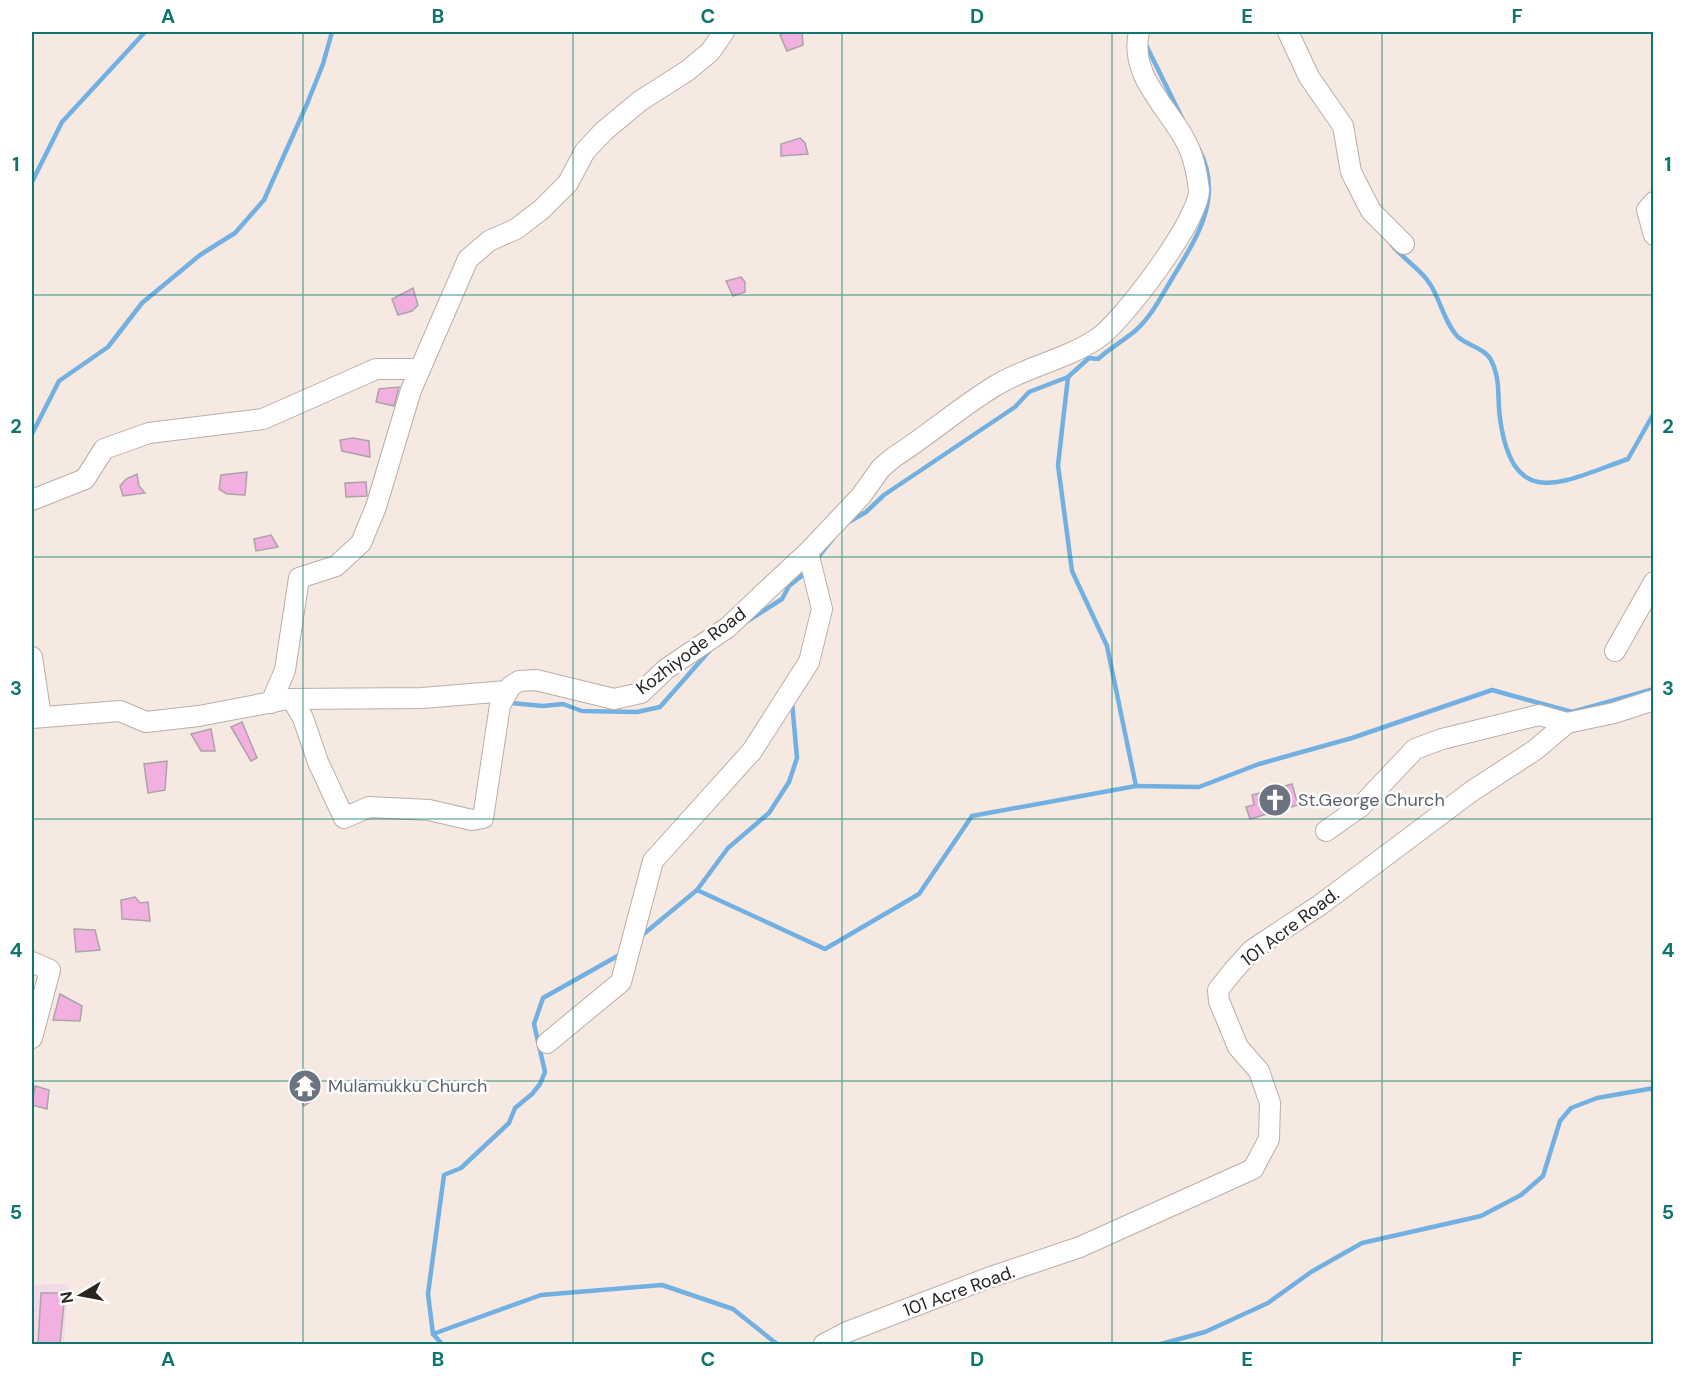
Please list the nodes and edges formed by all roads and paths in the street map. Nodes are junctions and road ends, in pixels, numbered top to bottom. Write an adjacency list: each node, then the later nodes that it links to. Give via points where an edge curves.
1 (724, 32): 7 (street, via 710,52 604,131 585,151 568,183 542,209 468,258)
2 (1139, 32): 9 (street, Kozhiyode Road, via 1137,50 1143,73 1194,163 1199,190 1182,233 1142,291 1106,331 1082,346 1012,375 894,457)
3 (1288, 32): 6 (street, via 1309,77 1343,126 1352,172 1371,211)
4 (1653, 202): 5 (street, via 1647,210)
5 (1653, 235)
6 (1404, 244)
7 (420, 369): 8 (street, via 376,369 263,419 149,433 104,449 85,479); 15 (street, via 376,507 360,543 336,566 299,578)
8 (32, 500)
9 (808, 552): 13 (street, Kozhiyode Road, via 727,628 666,669 640,693 614,699 536,680 519,681); 21 (street, via 822,609 809,662 752,751 653,861 621,982)
10 (1653, 582): 11 (street)
11 (1615, 651)
12 (32, 657): 16 (street)
13 (507, 691): 15 (street, Kozhiyode Road, via 422,698); 15 (street, via 495,729 486,808 483,818 478,820 429,810 369,807 344,818 303,718 293,701)
14 (1653, 700): 17 (street, 101 Acre Road., via 1614,714)
15 (279, 701): 16 (street, via 146,722 120,711)
16 (36, 717)
17 (1563, 722): 18 (street, via 1539,715 1415,749 1360,807); 22 (street, 101 Acre Road., via 1535,750 1252,950 1218,990 1219,1002 1238,1047 1259,1071 1270,1103 1269,1139 1253,1169 1080,1247 988,1278)
18 (1326, 831)
19 (32, 962): 20 (street, via 50,970)
20 (32, 1038)
21 (548, 1043)
22 (826, 1343)

